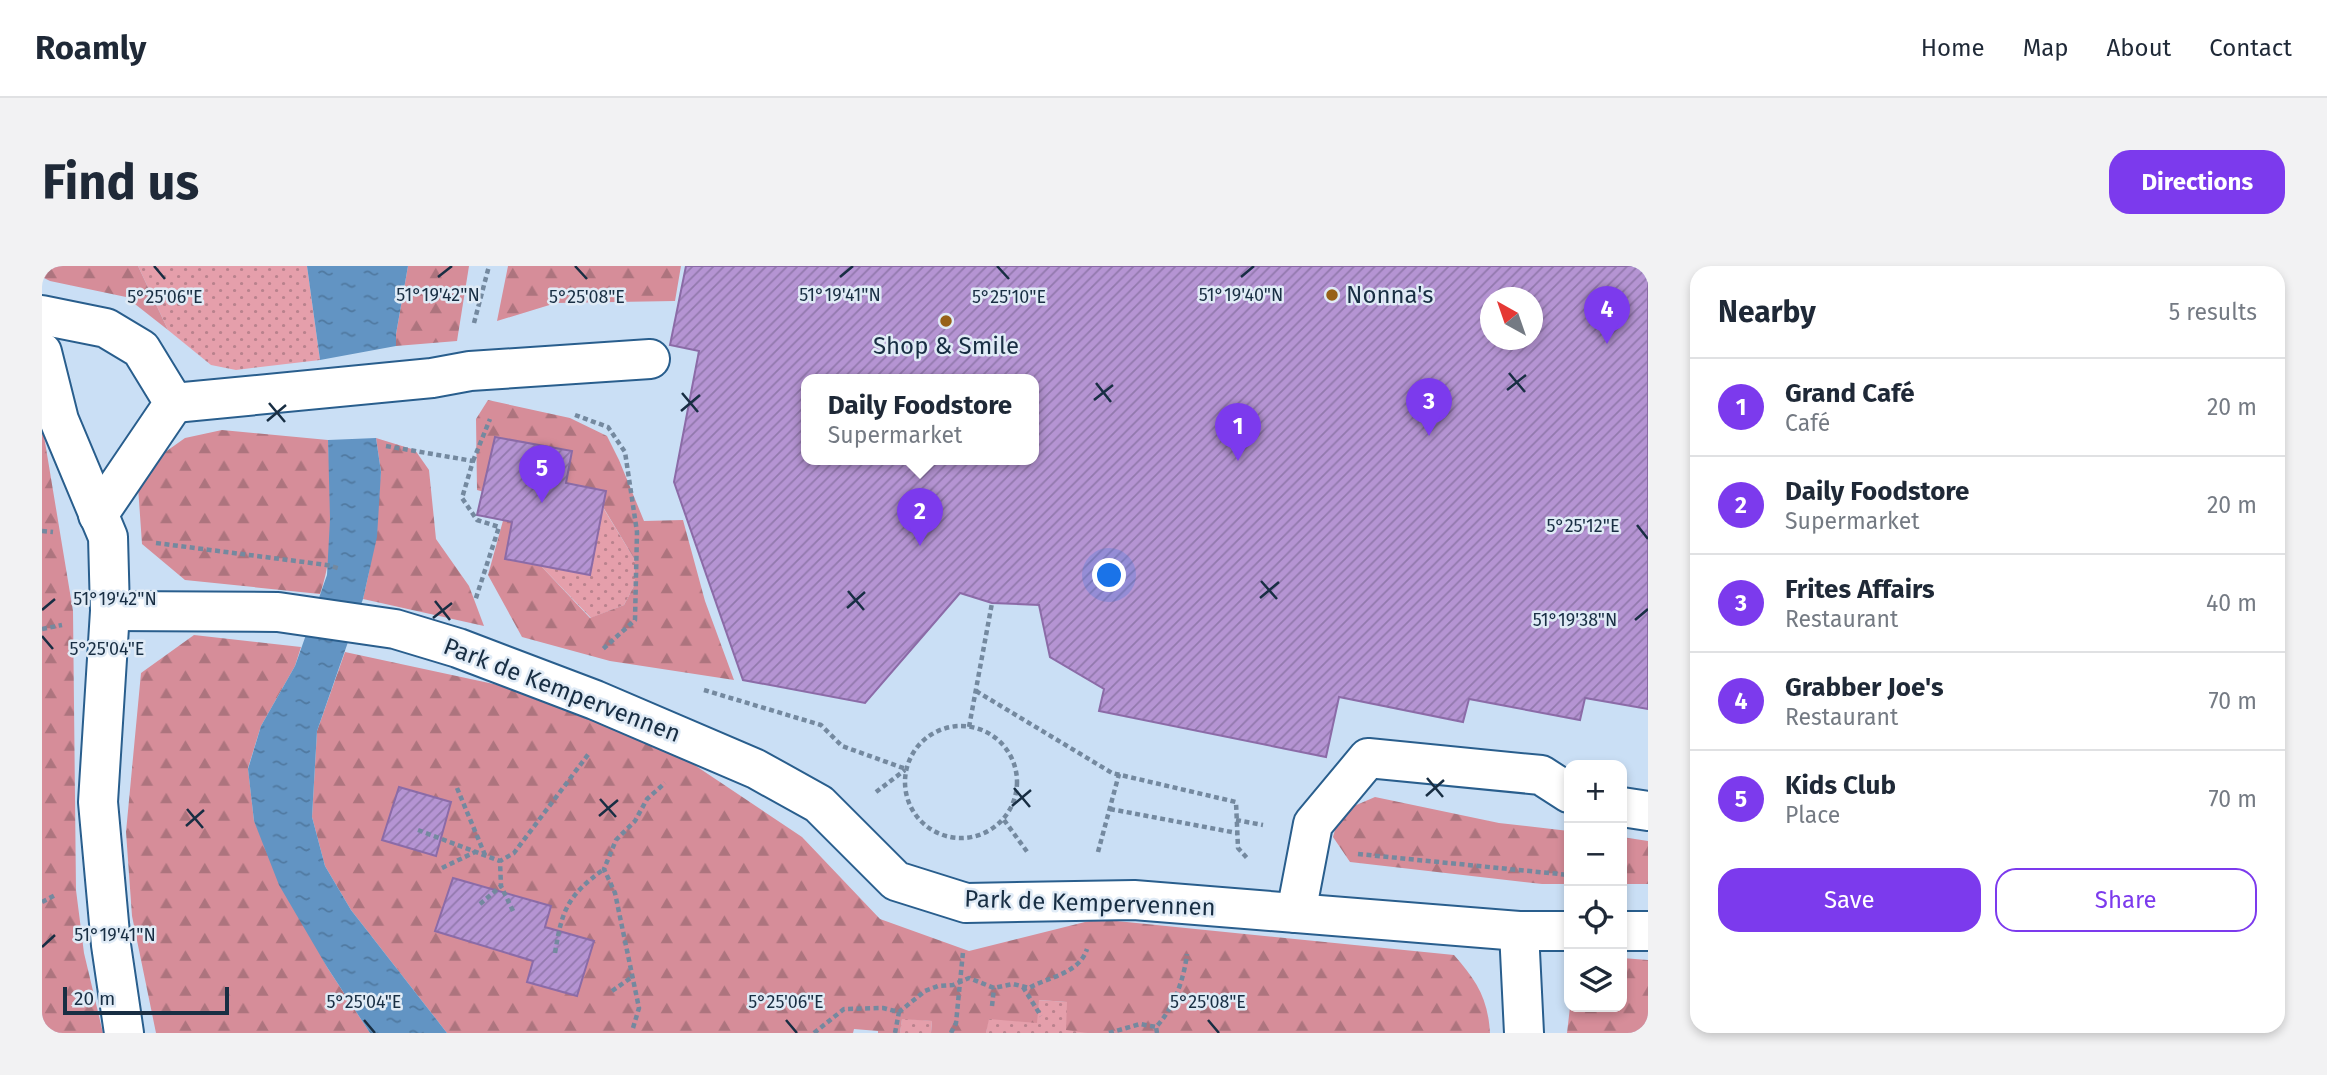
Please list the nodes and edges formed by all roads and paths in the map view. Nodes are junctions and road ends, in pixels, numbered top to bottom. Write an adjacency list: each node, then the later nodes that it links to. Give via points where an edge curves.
1 (42, 315): 5 (lane, via 106,328 141,349)
2 (42, 352): 9 (lane, via 59,420)
3 (649, 359): 4 (lane)
4 (470, 371): 5 (lane); 8 (path, via 502,389)
5 (174, 403): 9 (lane)
6 (565, 412): 14 (path, via 608,426 625,452 637,532 635,620)
7 (386, 446): 8 (path)
8 (473, 461): 13 (path, via 462,498 477,520 499,527)
9 (103, 526): 10 (path); 12 (lane)
10 (327, 565)
11 (992, 603): 15 (path)
12 (110, 611): 13 (lane, Park de Kempervennen, via 278,612 395,629); 56 (lane, via 98,802)
13 (458, 648): 16 (lane, Park de Kempervennen)
14 (594, 657)
15 (976, 691): 17 (path); 19 (path)
16 (620, 710): 18 (lane, Park de Kempervennen); 30 (path, via 514,853)
17 (969, 727): 17 (path, via 995,736 1008,750 1018,785 1004,820 972,838 953,838 935,833 909,806 906,769 925,738 942,729)
18 (705, 746): 32 (path, via 647,799 635,821 616,840); 36 (lane, Park de Kempervennen, via 819,804 897,881)
19 (1119, 774): 23 (path); 26 (path, via 1236,802)
20 (457, 788): 29 (path)
21 (1564, 790): 27 (lane, via 1541,775 1368,758 1313,824)
22 (1627, 808): 24 (lane)
23 (1110, 809): 26 (path); 35 (path)
24 (1648, 811)
25 (418, 830): 28 (path)
26 (1237, 833): 40 (path, via 1238,848)
27 (1308, 848): 33 (path); 40 (lane)
28 (475, 852): 29 (path); 31 (path)
29 (485, 855): 30 (path)
30 (500, 861): 34 (path)
31 (442, 867)
32 (604, 869): 45 (path, via 576,893 561,916); 46 (path, via 615,893)
33 (1564, 874)
34 (501, 886): 37 (path); 39 (path)
35 (1090, 901): 36 (lane, Park de Kempervennen); 38 (lane, Park de Kempervennen); 48 (path, via 1085,956 1054,979)
36 (975, 902): 47 (path)
37 (480, 904)
38 (1194, 905): 40 (lane, Park de Kempervennen); 55 (path, via 1185,970)
39 (513, 911)
40 (1296, 913): 42 (lane, Park de Kempervennen)
41 (1648, 930): 44 (lane)
42 (1518, 931): 43 (lane, Park de Kempervennen); 61 (lane)
43 (1564, 931)
44 (1627, 931)
45 (555, 953)
46 (632, 977): 50 (path); 54 (path, via 639,1007)
47 (960, 982): 49 (path, via 969,978); 52 (path, via 925,991); 59 (path)
48 (1023, 987): 49 (path); 53 (path)
49 (995, 988): 51 (path)
50 (612, 991)
51 (992, 1006)
52 (899, 1012): 57 (path, via 844,1009); 58 (path)
53 (1041, 1016)
54 (633, 1028)
55 (1157, 1030): 60 (path, via 1140,1024)
56 (124, 1033)
57 (814, 1033)
58 (895, 1033)
59 (951, 1033)
60 (1109, 1033)
61 (1524, 1033)

